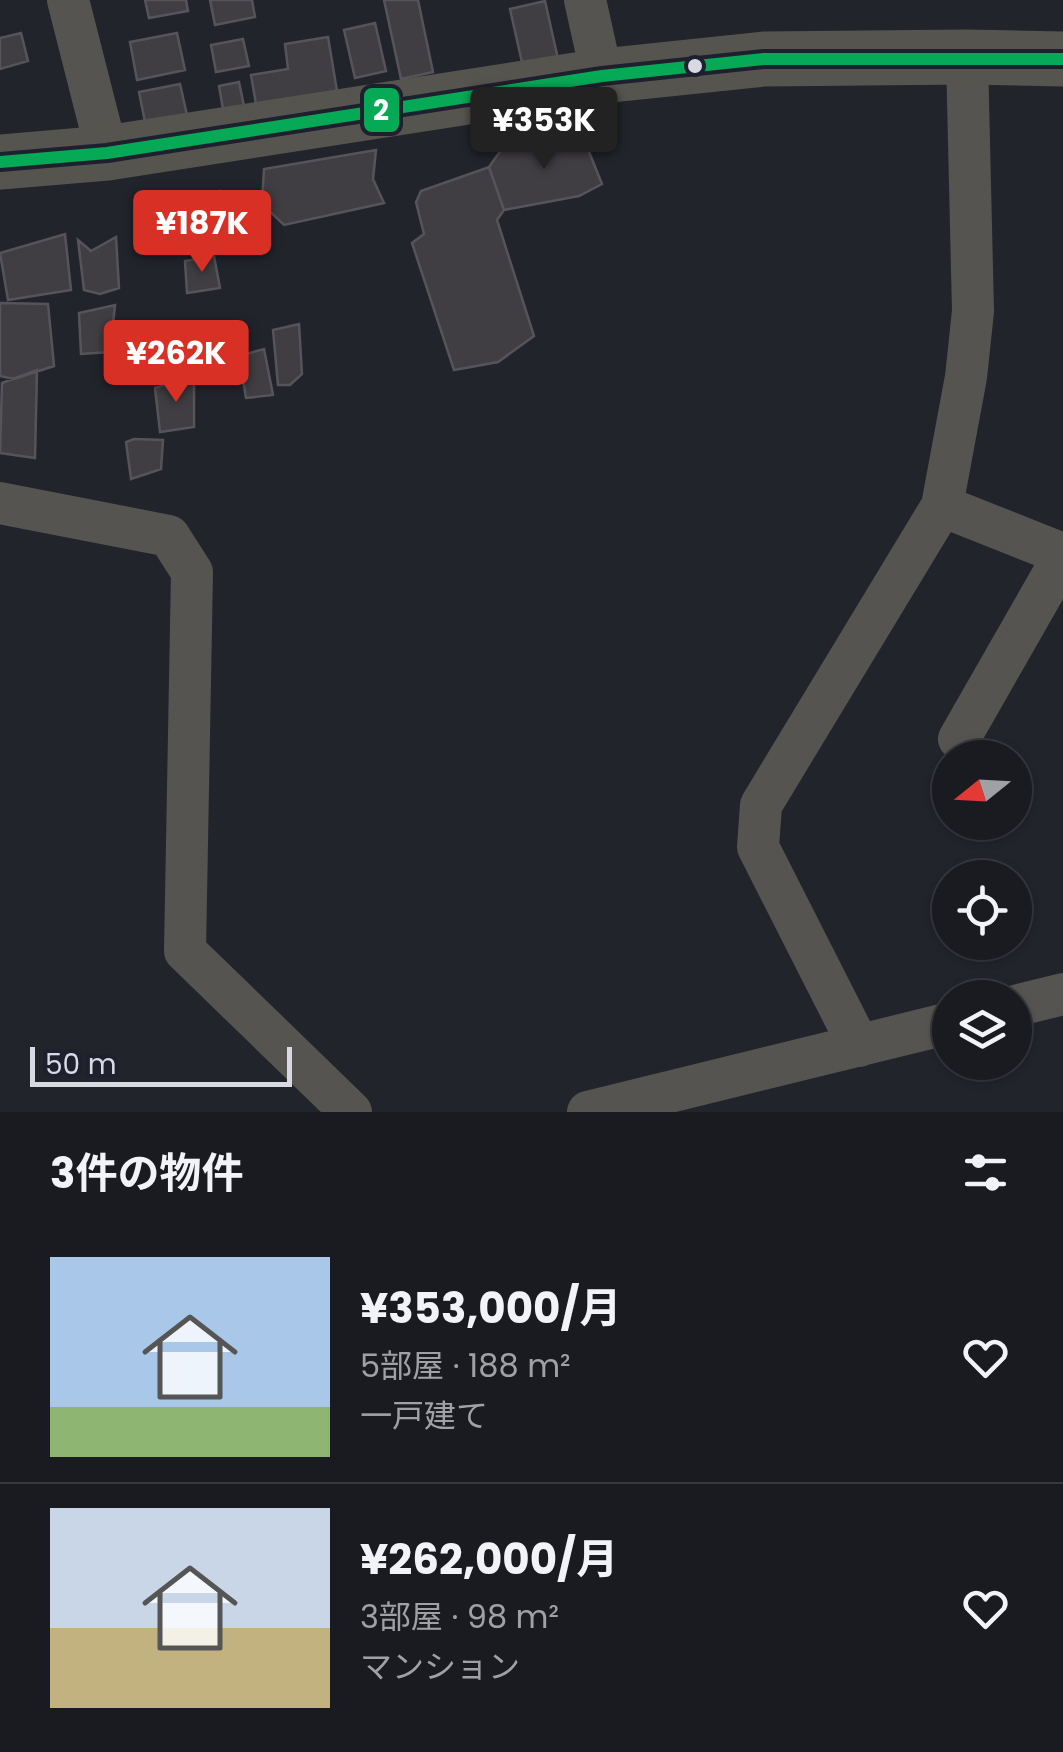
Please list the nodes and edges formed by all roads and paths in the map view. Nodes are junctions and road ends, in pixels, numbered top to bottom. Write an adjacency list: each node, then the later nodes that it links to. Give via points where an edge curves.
1 (68, 0): 6 (street)
2 (585, 0): 5 (street)
3 (968, 57): 4 (street); 5 (street, via 764,59); 9 (street, via 973,311)
4 (1063, 60)
5 (602, 76): 6 (street)
6 (108, 153): 7 (street)
7 (0, 162)
8 (0, 503): 17 (street, via 168,536 192,572 186,951)
9 (942, 506): 10 (street); 15 (street, via 761,805 758,847)
10 (1063, 556): 11 (street)
11 (959, 739)
12 (1063, 994): 13 (street)
13 (1032, 1002)
14 (932, 1028): 15 (street)
15 (859, 1046): 16 (street)
16 (652, 1105): 18 (street)
17 (351, 1112)
18 (588, 1112)

